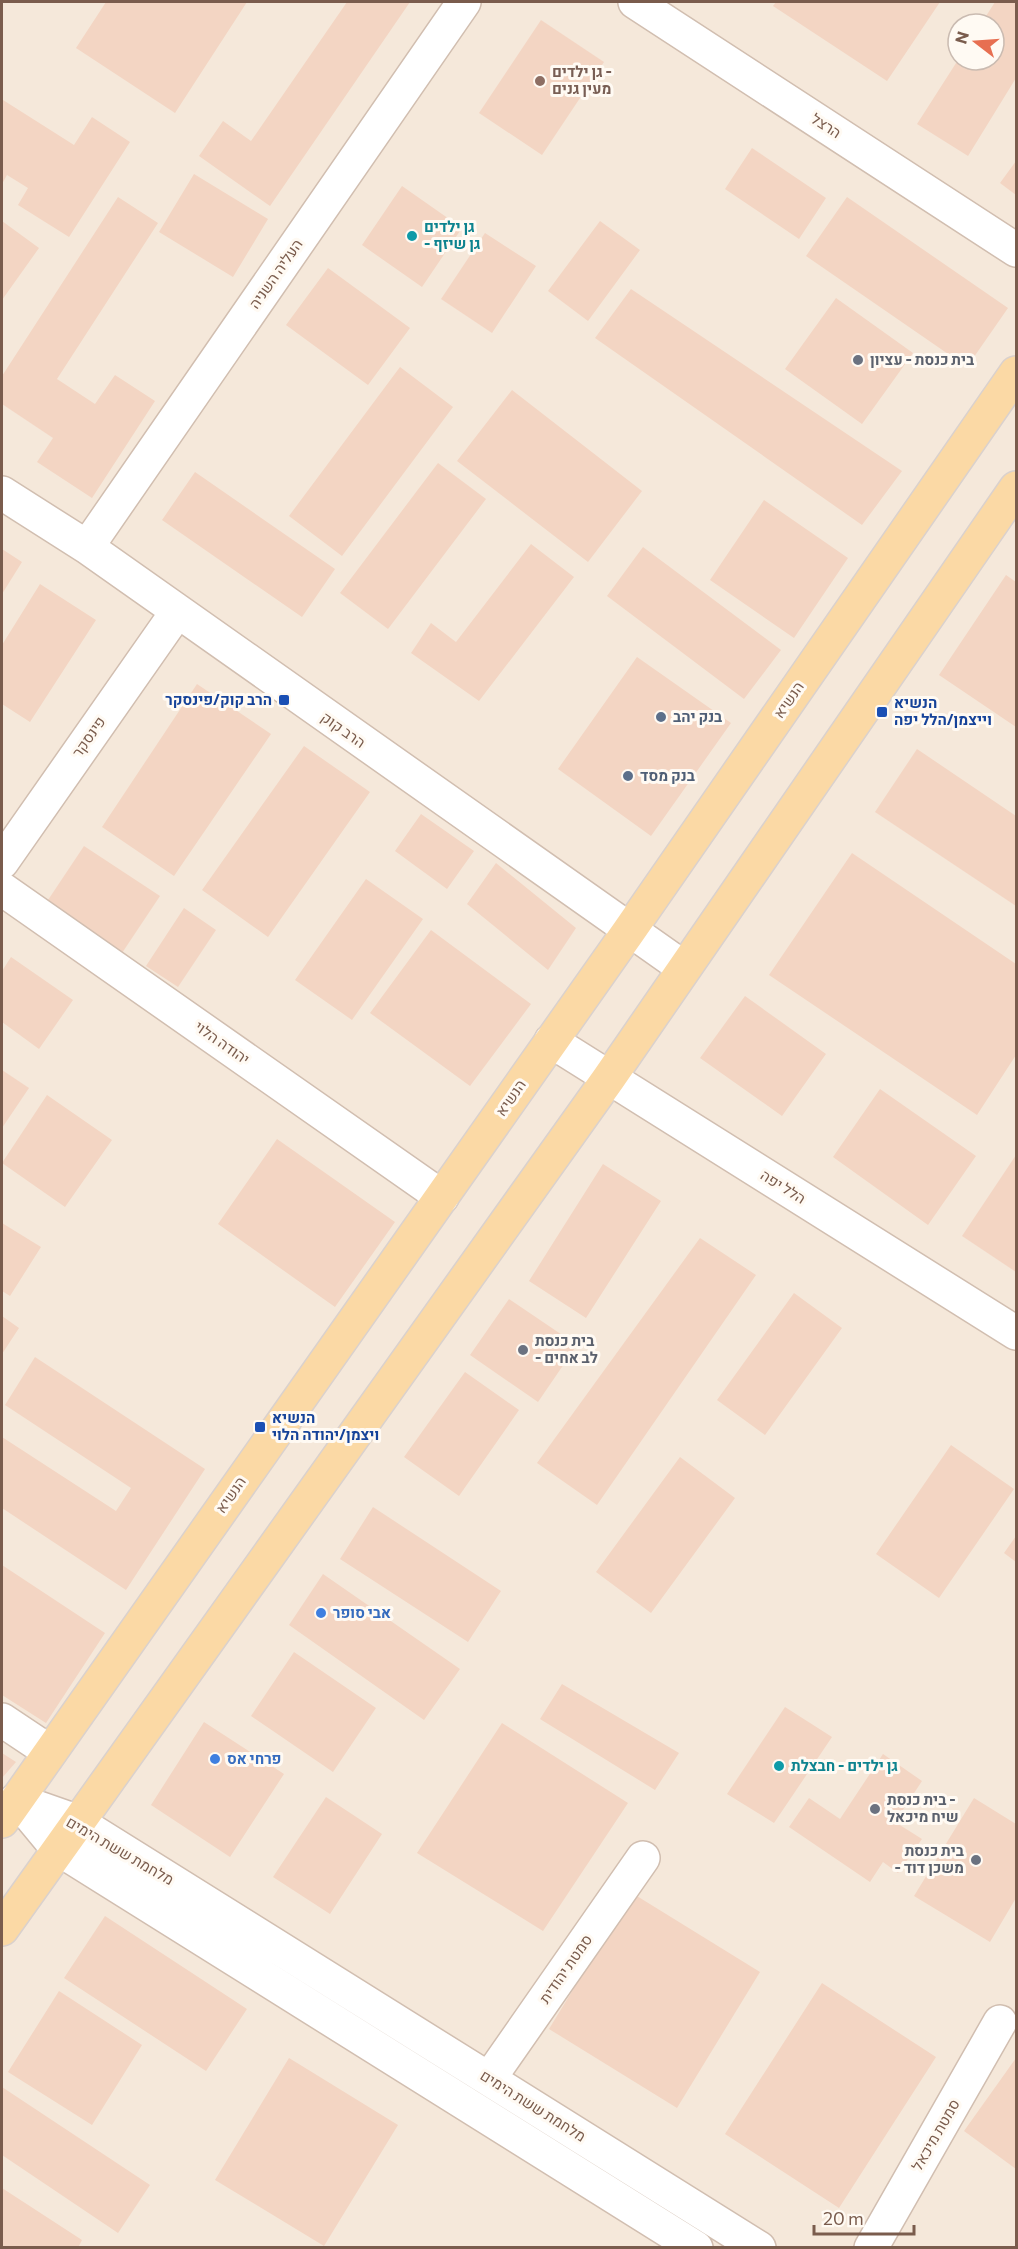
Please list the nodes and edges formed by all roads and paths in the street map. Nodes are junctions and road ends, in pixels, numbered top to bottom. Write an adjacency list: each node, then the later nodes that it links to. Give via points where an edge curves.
1 (464, 2): 7 (street, העליה השניה)
2 (635, 2): 3 (street, הרצל)
3 (1017, 250)
4 (1017, 373): 11 (main road, הנשיא)
5 (1017, 488): 12 (main road)
6 (2, 493): 7 (street, הרב קוק)
7 (87, 548): 8 (street, הרב קוק)
8 (177, 612): 9 (street, פינסקר); 11 (street, הרב קוק)
9 (2, 862)
10 (2, 889): 15 (street, יהודה הלוי)
11 (629, 931): 12 (street, הרב קוק); 13 (main road, הנשיא)
12 (684, 968): 14 (main road)
13 (551, 1041): 14 (street, הלל יפה); 15 (main road, הנשיא)
14 (609, 1078): 16 (street, הלל יפה); 20 (main road)
15 (441, 1197): 18 (main road, הנשיא)
16 (1017, 1333)
17 (2, 1720): 18 (street)
18 (50, 1752): 19 (main road, הנשיא)
19 (9, 1811): 20 (street, מלחמת ששת הימים); 21 (street, מלחמת ששת הימים)
20 (76, 1821): 21 (main road); 25 (street, מלחמת ששת הימים)
21 (57, 1848): 23 (main road); 26 (street, מלחמת ששת הימים)
22 (644, 1858): 25 (street, סמטת יהודית)
23 (2, 1929)
24 (1000, 2022): 28 (street, סמטת מיכאל)
25 (489, 2079): 27 (street, מלחמת ששת הימים)
26 (696, 2247)
27 (759, 2247)
28 (871, 2247)

